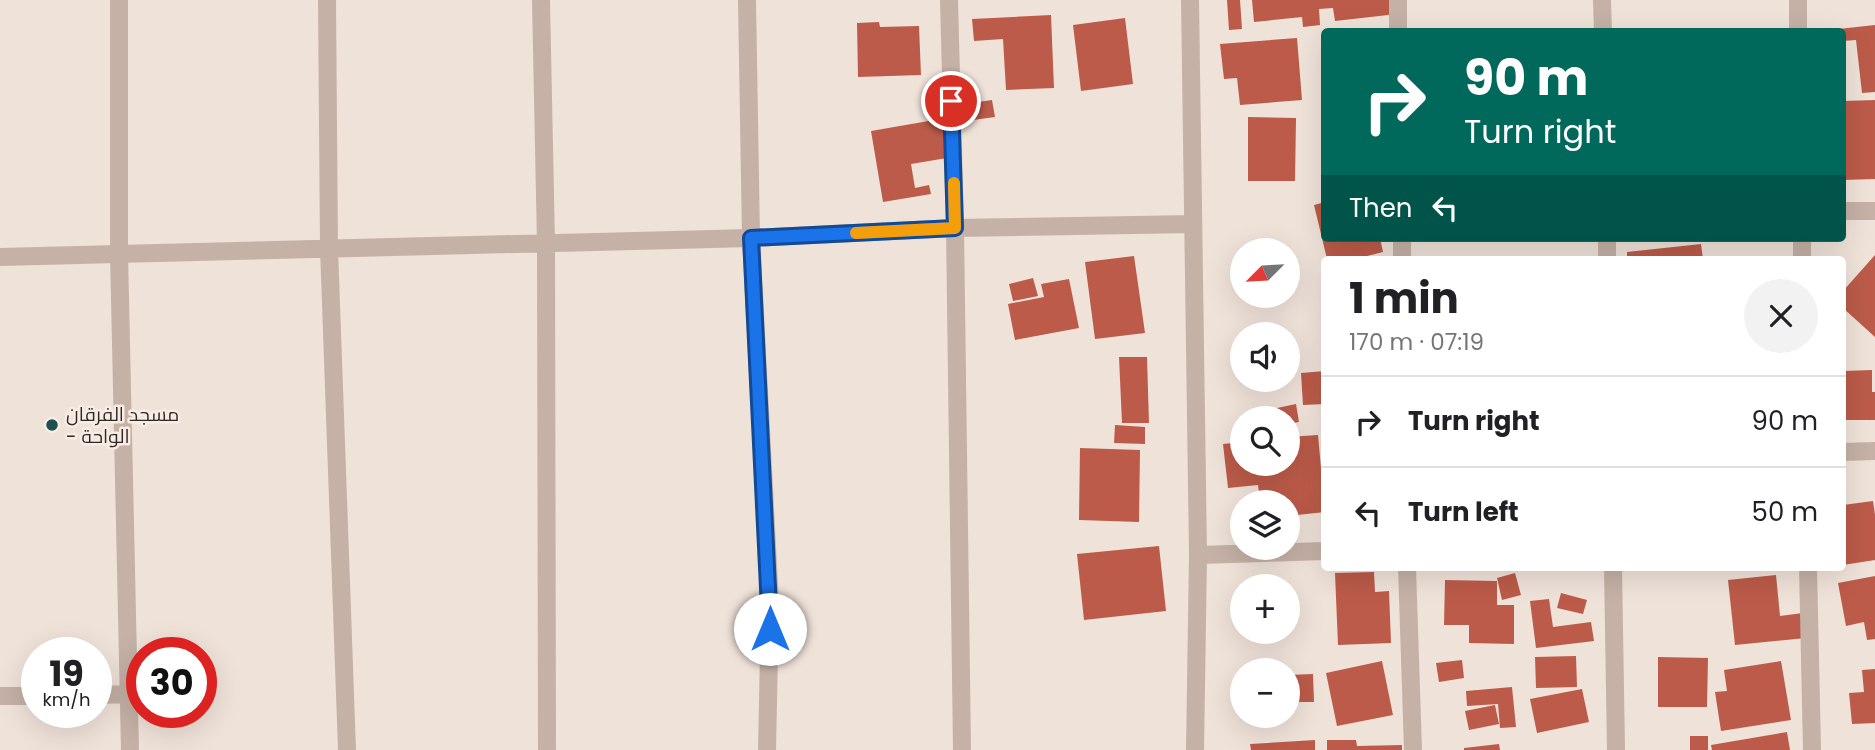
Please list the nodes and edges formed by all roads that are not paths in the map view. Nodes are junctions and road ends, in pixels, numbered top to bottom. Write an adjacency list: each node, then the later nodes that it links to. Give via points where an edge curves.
1 (119, 0): 20 (street)
2 (327, 0): 19 (street)
3 (541, 0): 18 (street)
4 (747, 0): 17 (street)
5 (949, 0): 16 (street)
6 (1190, 0): 15 (street)
7 (1398, 0): 10 (street)
8 (1602, 0): 11 (street)
9 (1798, 0): 12 (street)
10 (1398, 28)
11 (1603, 28)
12 (1798, 28)
13 (1846, 211): 14 (street)
14 (1875, 211)
15 (1193, 224): 16 (street); 25 (street)
16 (955, 228): 17 (street); 37 (street)
17 (751, 238): 18 (street); 36 (street, via 770,604)
18 (546, 244): 19 (street); 35 (street)
19 (329, 248): 20 (street); 34 (street)
20 (119, 253): 21 (street); 29 (street)
21 (0, 257)
22 (1875, 451): 23 (street)
23 (1846, 452)
24 (1321, 551): 25 (street)
25 (1198, 555): 38 (street)
26 (1407, 571): 39 (street)
27 (1613, 571): 40 (street)
28 (1808, 571): 41 (street)
29 (129, 637)
30 (0, 696): 31 (street)
31 (21, 696)
32 (130, 728): 33 (street)
33 (130, 750)
34 (347, 750)
35 (547, 750)
36 (768, 750)
37 (962, 750)
38 (1195, 750)
39 (1413, 750)
40 (1616, 750)
41 (1812, 750)

